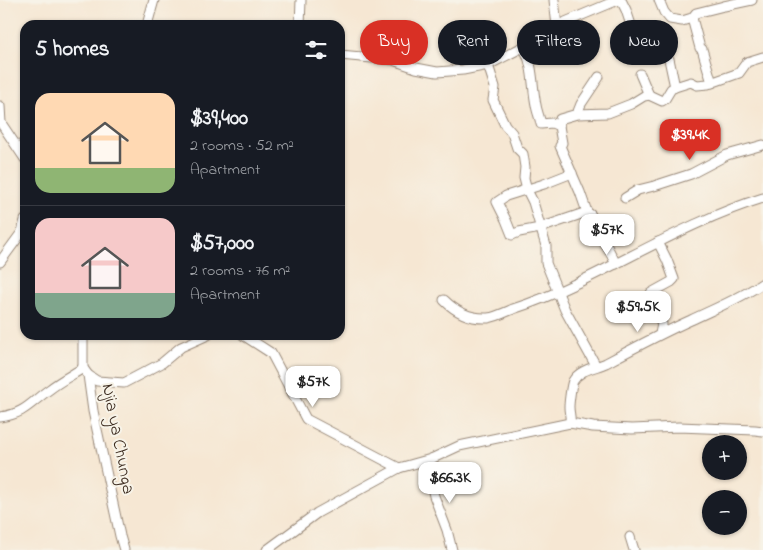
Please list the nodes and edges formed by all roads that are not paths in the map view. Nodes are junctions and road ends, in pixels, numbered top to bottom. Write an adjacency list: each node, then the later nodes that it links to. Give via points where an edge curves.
1 (154, 0): 9 (street)
2 (301, 0): 10 (street)
3 (554, 0): 11 (street)
4 (618, 0): 12 (street)
5 (621, 0): 20 (street, via 634,34 665,52)
6 (660, 0): 8 (street, via 670,19 682,21)
7 (752, 0): 8 (street, via 696,13)
8 (692, 18): 19 (street)
9 (148, 20)
10 (300, 20)
11 (556, 20)
12 (571, 20)
13 (345, 55): 15 (street, via 393,60 437,72)
14 (763, 57): 19 (street, via 747,62 739,73)
15 (488, 65): 29 (street, via 495,87 493,100 512,133 516,148 523,154)
16 (530, 65): 25 (street, via 542,124)
17 (640, 74): 21 (street)
18 (599, 77): 24 (street)
19 (712, 83): 20 (street, via 697,85 691,82)
20 (675, 87): 21 (street, via 662,101)
21 (649, 95): 24 (street, via 608,113)
22 (0, 106): 23 (street)
23 (0, 113): 27 (street, via 2,123)
24 (577, 114): 25 (street, via 560,119)
25 (559, 126): 28 (street, via 560,146)
26 (763, 145): 30 (street, via 727,155 691,174 638,190)
27 (20, 151)
28 (572, 173): 29 (street); 32 (street)
29 (527, 190): 33 (street); 33 (street, via 497,202 512,235)
30 (625, 198)
31 (763, 198): 35 (street)
32 (587, 212): 33 (street); 37 (street)
33 (540, 228): 39 (street, via 546,246 546,263)
34 (20, 235): 36 (street)
35 (658, 242): 37 (street); 41 (street, via 674,279 651,293 650,298 662,324)
36 (0, 262)
37 (616, 264): 39 (street)
38 (763, 283): 41 (street)
39 (558, 292): 40 (street, via 488,318 459,313); 45 (street)
40 (444, 300)
41 (660, 334): 45 (street)
42 (83, 340): 46 (street, Njia ya Chunga)
43 (197, 340): 46 (street, via 124,384 97,381)
44 (251, 340): 51 (street, via 271,353 306,419)
45 (596, 366): 48 (street, via 574,380 570,391)
46 (85, 372): 47 (street, via 50,389 22,411); 53 (street, Njia ya Chunga)
47 (0, 417)
48 (570, 422): 49 (street, via 632,429 679,427); 50 (street, via 459,446)
49 (763, 431)
50 (431, 459): 51 (street); 55 (street, via 428,470 434,496 448,530)
51 (399, 468): 54 (street, via 317,513)
52 (630, 537): 56 (street)
53 (124, 550)
54 (267, 550)
55 (452, 550)
56 (634, 550)

